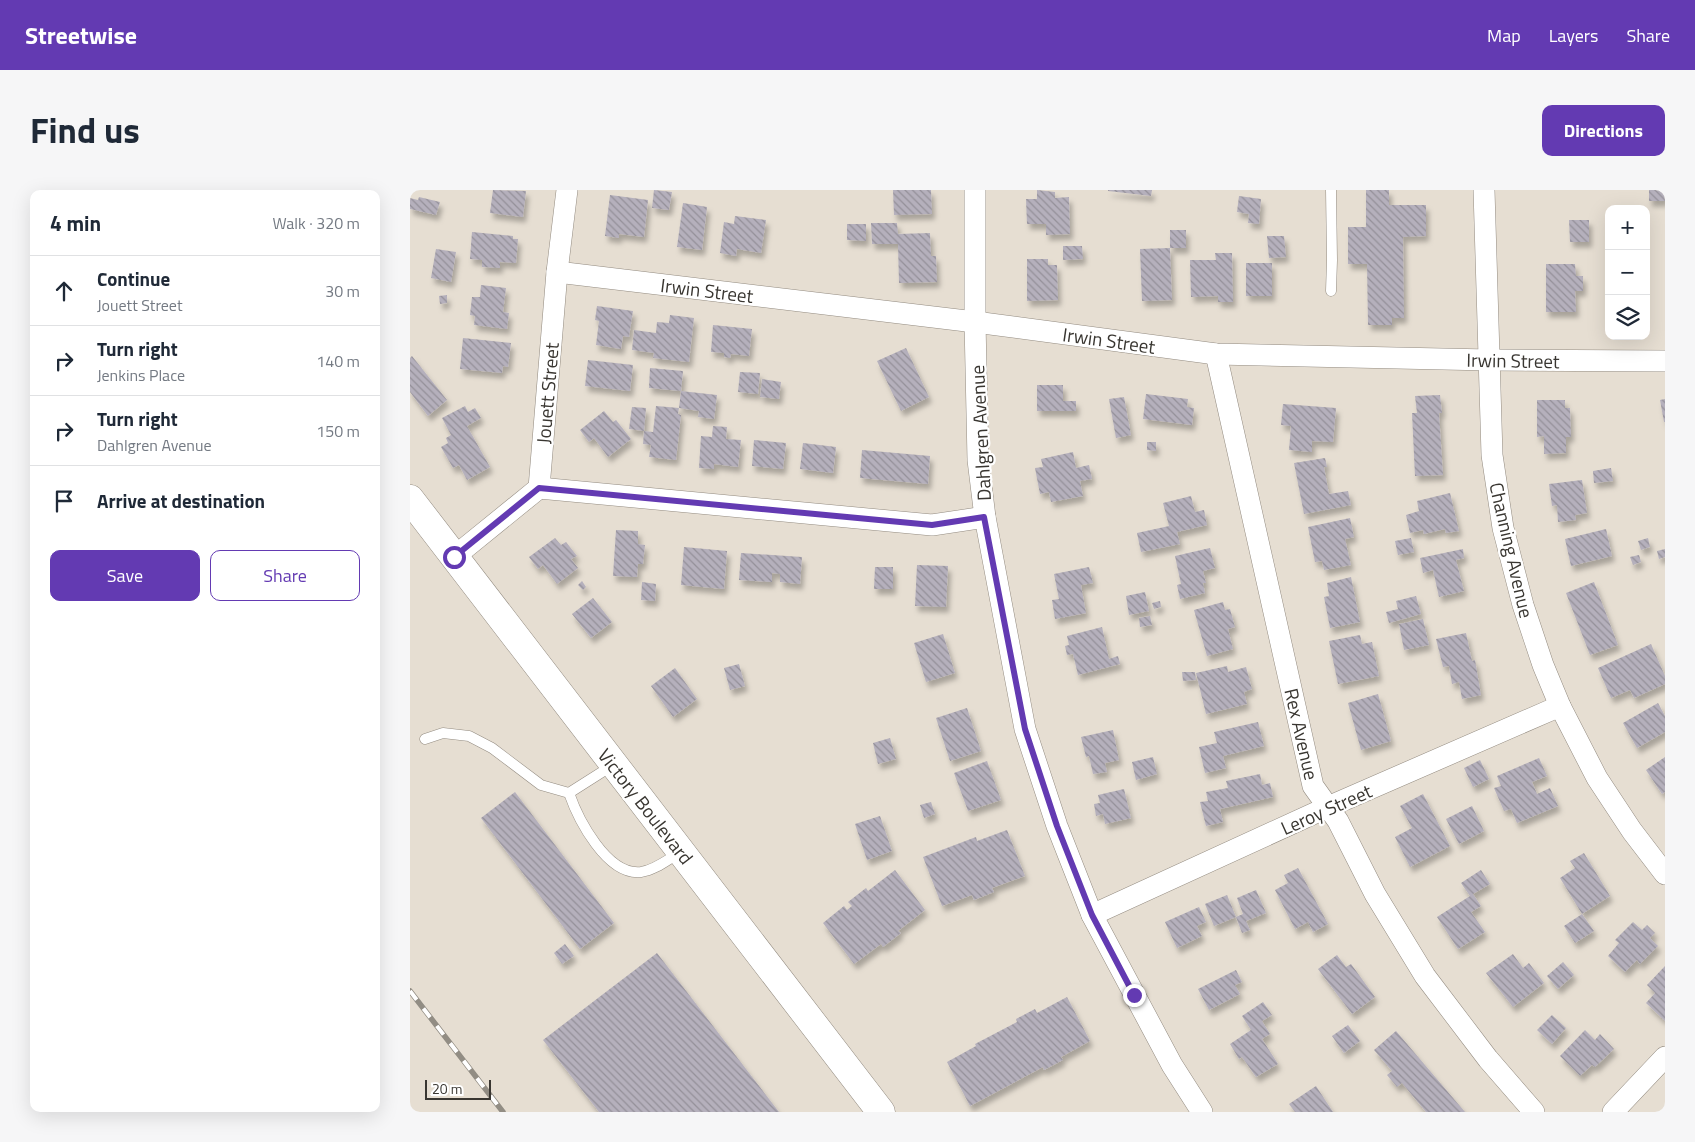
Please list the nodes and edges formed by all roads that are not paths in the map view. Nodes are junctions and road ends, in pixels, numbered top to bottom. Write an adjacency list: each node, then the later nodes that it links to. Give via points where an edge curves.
1 (567, 190): 5 (street, Jouett Street)
2 (975, 190): 7 (street, Dahlgren Avenue)
3 (1331, 190): 6 (lane)
4 (1484, 190): 9 (street, Channing Avenue)
5 (557, 272): 7 (street, Irwin Street); 11 (street, Jouett Street)
6 (1331, 291)
7 (975, 322): 8 (street, Irwin Street); 13 (street, Dahlgren Avenue, via 978,460)
8 (1216, 354): 9 (street, Irwin Street); 19 (street, Rex Avenue, via 1313,786)
9 (1489, 360): 10 (street, Irwin Street); 15 (street, Channing Avenue, via 1492,455 1503,528 1523,605)
10 (1665, 361)
11 (539, 488): 13 (street, via 932,525); 14 (street)
12 (410, 499): 14 (main road, Victory Boulevard)
13 (984, 517): 22 (street, Dahlgren Avenue, via 1025,729 1057,826)
14 (454, 557): 17 (main road, Victory Boulevard)
15 (1560, 706): 19 (street, Leroy Street); 21 (street, Channing Avenue, via 1598,778 1632,832)
16 (426, 740): 18 (lane, via 443,734 470,736 541,784)
17 (614, 765): 18 (lane); 20 (main road, Victory Boulevard)
18 (569, 793): 20 (lane, via 587,832 608,858 622,869 640,872 657,867)
19 (1328, 808): 22 (street, Leroy Street); 26 (street, Rex Avenue, via 1425,976 1488,1059)
20 (681, 852): 24 (main road, Victory Boulevard)
21 (1665, 874)
22 (1092, 915): 25 (street, Dahlgren Avenue, via 1172,1065)
23 (1665, 1057): 27 (street)
24 (881, 1112)
25 (1202, 1112)
26 (1534, 1112)
27 (1613, 1112)

